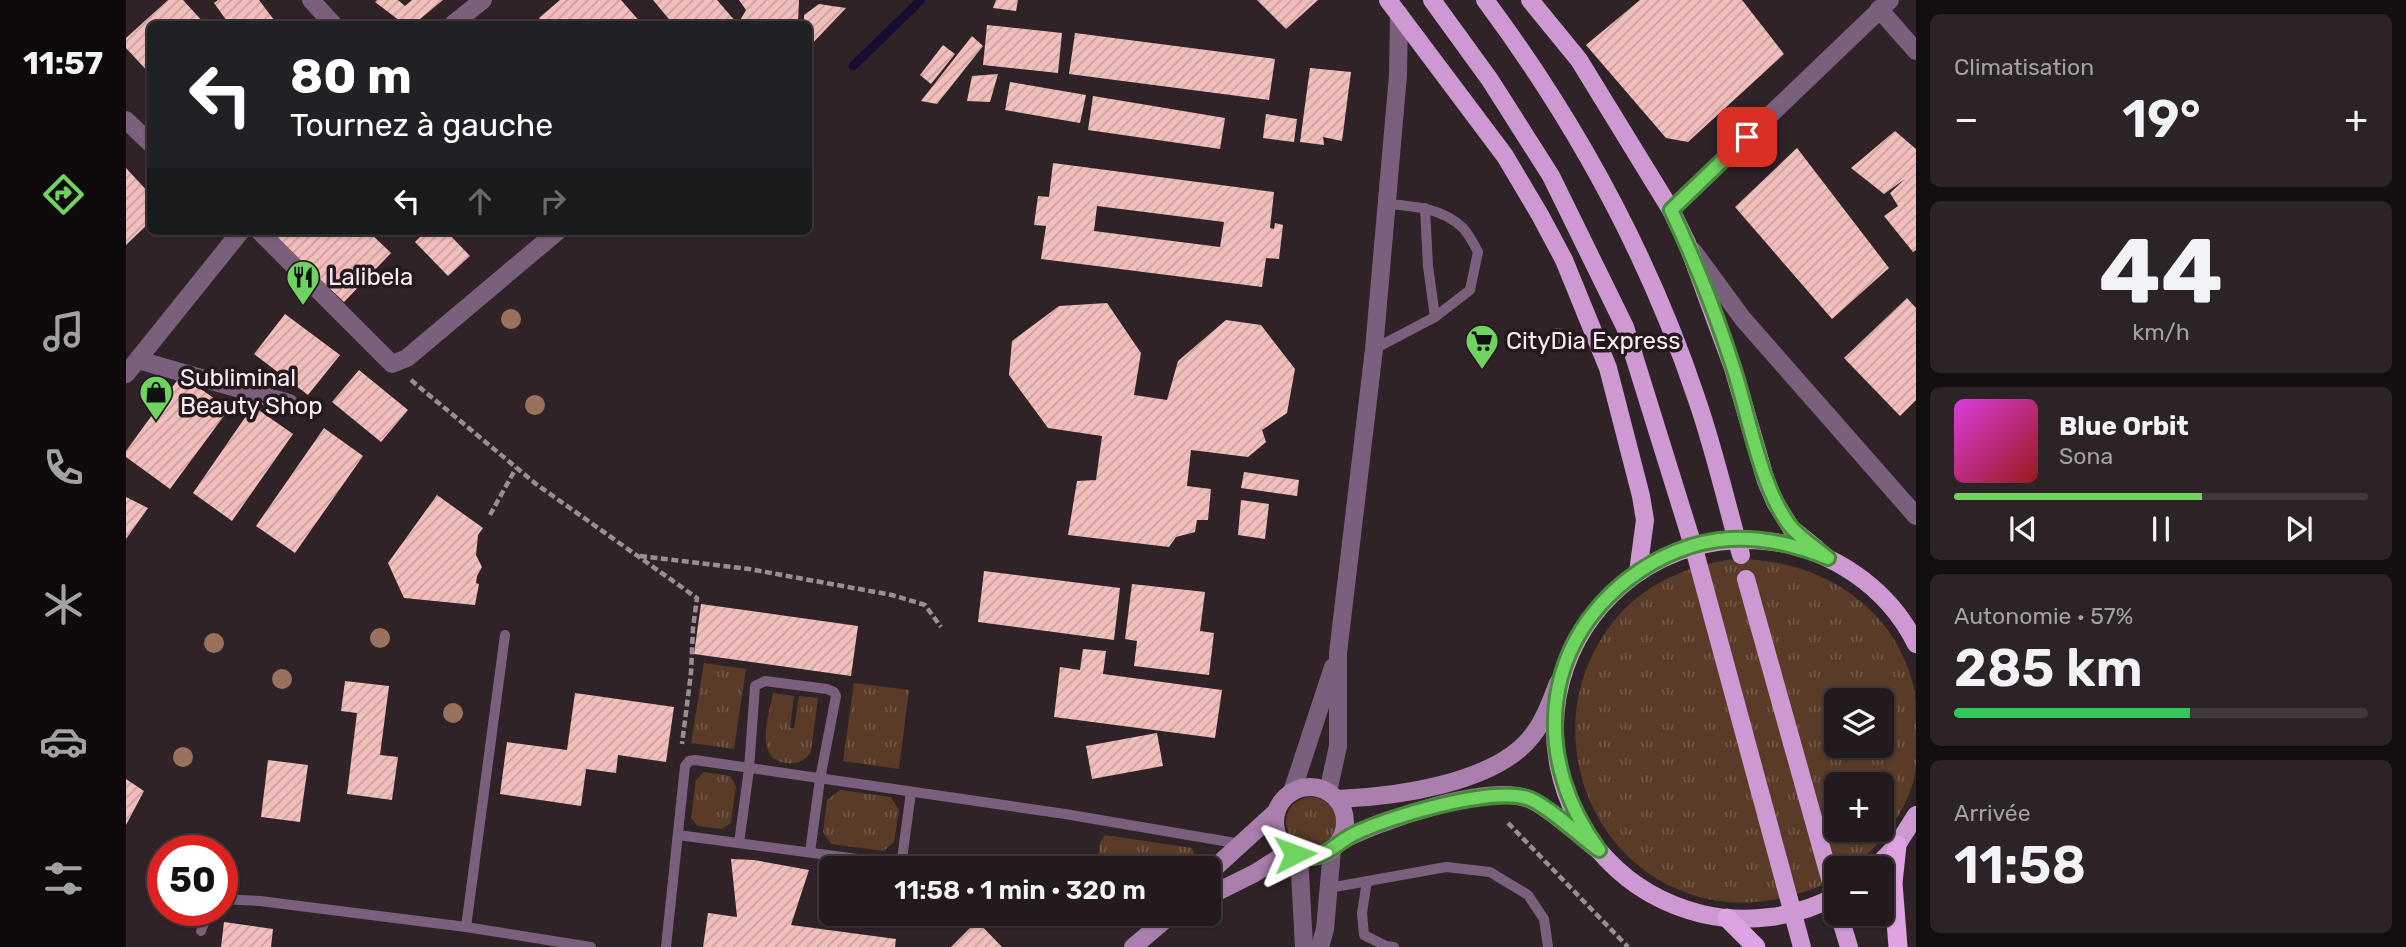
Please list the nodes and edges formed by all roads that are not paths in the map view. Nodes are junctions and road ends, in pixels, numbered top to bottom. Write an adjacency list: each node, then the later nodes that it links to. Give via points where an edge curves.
1 (311, 0): 8 (street)
2 (483, 0): 9 (street)
3 (1432, 0): 69 (main road, bridge, via 1551,176 1625,327 1695,552)
4 (1485, 0): 47 (main road, bridge, via 1592,164 1662,305 1696,398)
5 (1530, 0): 15 (main road, via 1579,60)
6 (1884, 4): 10 (street); 15 (street)
7 (1394, 7): 13 (street, via 1398,75); 27 (main road, via 1504,156 1540,215 1580,298 1608,368 1641,496 1645,520)
8 (330, 21)
9 (457, 21)
10 (1916, 51)
11 (126, 120): 12 (street)
12 (147, 140)
13 (1386, 204): 14 (lane); 21 (street)
14 (1425, 208): 20 (lane); 20 (lane, via 1453,220 1478,251 1470,290)
15 (1671, 210): 19 (main road)
16 (238, 235): 22 (street)
17 (263, 235): 18 (street, via 392,364 407,358)
18 (553, 235)
19 (1687, 243): 25 (street, via 1743,319); 26 (main road, via 1775,502 1791,528)
20 (1436, 317): 21 (lane)
21 (1374, 349): 30 (street)
22 (138, 360): 23 (street); 24 (street)
23 (126, 374)
24 (289, 403)
25 (1916, 516)
26 (1828, 558): 27 (main road, via 1780,542 1729,539 1678,551); 29 (main road, via 1877,591)
27 (1638, 572): 31 (main road, via 1588,621)
28 (505, 635): 59 (lane)
29 (1916, 644)
30 (1338, 653): 35 (street); 36 (street)
31 (1561, 677): 36 (main road, via 1531,738 1502,762 1415,791 1363,798); 44 (main road, via 1556,755 1583,829)
32 (749, 769): 33 (lane); 33 (lane, via 755,686 765,681 827,689 836,696); 39 (lane, via 689,761); 41 (lane)
33 (820, 779): 34 (lane); 45 (lane)
34 (911, 792): 42 (lane); 45 (lane, via 901,863)
35 (1292, 792): 36 (main road, via 1310,787); 37 (main road)
36 (1333, 795): 43 (main road, via 1346,820)
37 (1276, 812): 42 (main road); 46 (main road, via 1277,834)
38 (1916, 815): 40 (main road)
39 (678, 835): 41 (lane); 62 (lane)
40 (1906, 835): 48 (main road); 71 (highway, via 1893,883)
41 (739, 843): 45 (lane)
42 (1241, 844): 49 (main road)
43 (1336, 846): 44 (main road, via 1398,817 1496,795 1519,795 1534,801); 46 (main road, via 1311,857); 51 (street)
44 (1599, 850): 55 (main road, via 1625,876 1656,897)
45 (810, 852)
46 (1295, 853): 52 (main road); 64 (street)
47 (1824, 856)
48 (1886, 856)
49 (1221, 862)
50 (1367, 881): 51 (lane); 66 (lane, via 1364,935); 67 (lane, via 1446,867 1490,872 1528,894 1544,919)
51 (1329, 888): 65 (street)
52 (1221, 890)
53 (238, 900): 59 (lane)
54 (1824, 902): 55 (main road, via 1791,913)
55 (1727, 918): 68 (highway)
56 (203, 926): 60 (lane)
57 (1158, 926): 63 (main road)
58 (1843, 926): 70 (main road, bridge)
59 (466, 927): 61 (lane)
60 (201, 931)
61 (592, 947)
62 (666, 947)
63 (1133, 947)
64 (1304, 947)
65 (1320, 947)
66 (1394, 947)
67 (1548, 947)
68 (1756, 947)
69 (1802, 947)
70 (1849, 947)
71 (1898, 947)

